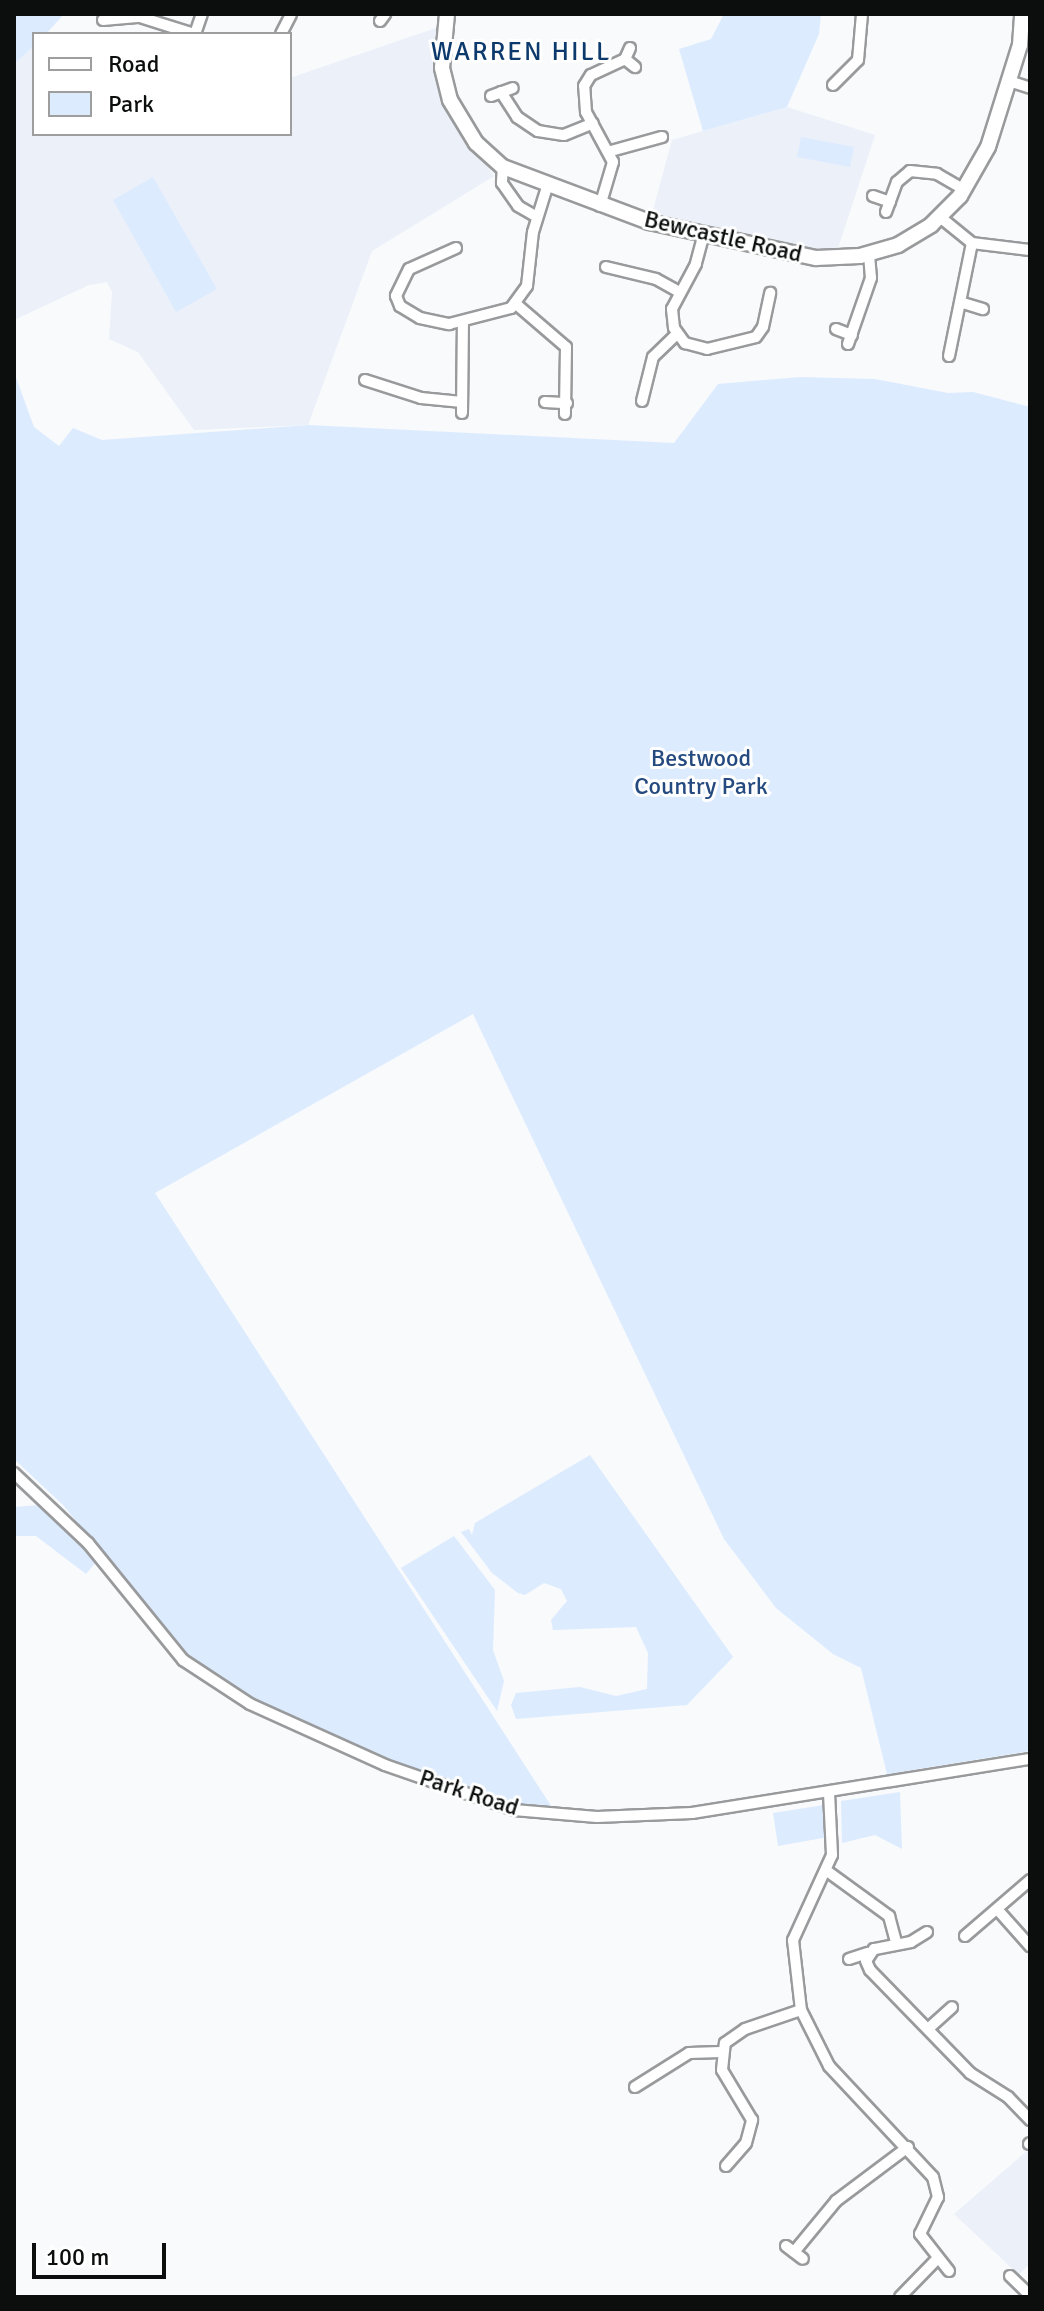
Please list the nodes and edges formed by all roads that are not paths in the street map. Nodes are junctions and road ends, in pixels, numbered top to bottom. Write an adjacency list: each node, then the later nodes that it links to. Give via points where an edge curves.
1 (291, 14): 7 (street)
2 (447, 14): 20 (street, Bewcastle Road, via 441,57 450,100 476,143)
3 (862, 14): 14 (street, via 860,54)
4 (1022, 14): 13 (street, Bewcastle Road)
5 (116, 32): 6 (street, via 109,20 140,17)
6 (188, 32)
7 (282, 32)
8 (630, 48): 9 (street)
9 (625, 59): 10 (street); 12 (street)
10 (635, 67)
11 (575, 70): 12 (street)
12 (586, 79): 17 (street, via 583,99)
13 (1009, 81): 16 (street); 22 (street, Bewcastle Road, via 988,147)
14 (841, 85)
15 (513, 88): 17 (street, via 496,94 517,117 546,134 572,134)
16 (1030, 88)
17 (593, 123): 18 (street)
18 (611, 151): 19 (street, via 656,138); 24 (street, via 612,172)
19 (654, 151)
20 (503, 167): 21 (street, Bewcastle Road); 25 (street, via 502,183 518,206)
21 (547, 187): 24 (street, Bewcastle Road); 25 (street)
22 (965, 190): 23 (street, via 937,174 916,170 897,182 888,207); 26 (street, Bewcastle Road)
23 (873, 196)
24 (600, 206): 27 (street, Bewcastle Road)
25 (537, 217): 36 (street, via 529,276)
26 (940, 217): 28 (street); 31 (street, Bewcastle Road, via 908,240)
27 (703, 237): 31 (street, Bewcastle Road, via 805,257); 33 (street, via 696,264)
28 (972, 243): 30 (street); 35 (street)
29 (449, 247): 38 (street, via 413,265 392,303 429,321)
30 (1030, 250)
31 (869, 254): 39 (street, via 871,278 850,340)
32 (612, 265): 33 (street)
33 (679, 292): 40 (street, via 671,315)
34 (772, 301): 41 (street)
35 (963, 303): 37 (street); 43 (street)
36 (516, 304): 38 (street); 46 (street, via 566,347 566,409)
37 (983, 309)
38 (463, 323): 44 (street, via 462,407)
39 (836, 329)
40 (677, 334): 41 (street, via 701,349); 45 (street, via 656,352 643,395)
41 (756, 337): 42 (street)
42 (763, 347)
43 (955, 350)
44 (371, 387)
45 (657, 393)
46 (545, 402)
47 (14, 1473): 49 (street, Park Road, via 88,1543 183,1660 250,1704 385,1765 514,1810 550,1815 692,1813)
48 (1030, 1759): 49 (street, Park Road)
49 (829, 1793): 50 (street, via 835,1842)
50 (827, 1871): 55 (street, via 859,1883 889,1916); 60 (street, via 795,1932)
51 (1030, 1880): 52 (street)
52 (997, 1909): 54 (street); 56 (street)
53 (927, 1932): 55 (street, via 917,1940)
54 (965, 1936)
55 (896, 1942): 57 (street)
56 (1030, 1945)
57 (868, 1953): 58 (street); 61 (street, via 870,1970)
58 (849, 1959)
59 (952, 2007): 61 (street)
60 (801, 2010): 62 (street, via 733,2035); 65 (street, via 829,2066)
61 (929, 2028): 64 (street, via 957,2059)
62 (721, 2052): 63 (street, via 689,2053); 66 (street, via 722,2070 752,2120)
63 (635, 2087)
64 (1030, 2120)
65 (908, 2147): 67 (street, via 836,2201); 68 (street, via 938,2187 920,2234)
66 (734, 2163)
67 (794, 2252)
68 (938, 2258): 69 (street); 72 (street)
69 (949, 2271)
70 (1010, 2276): 71 (street)
71 (1030, 2295)
72 (900, 2297)

